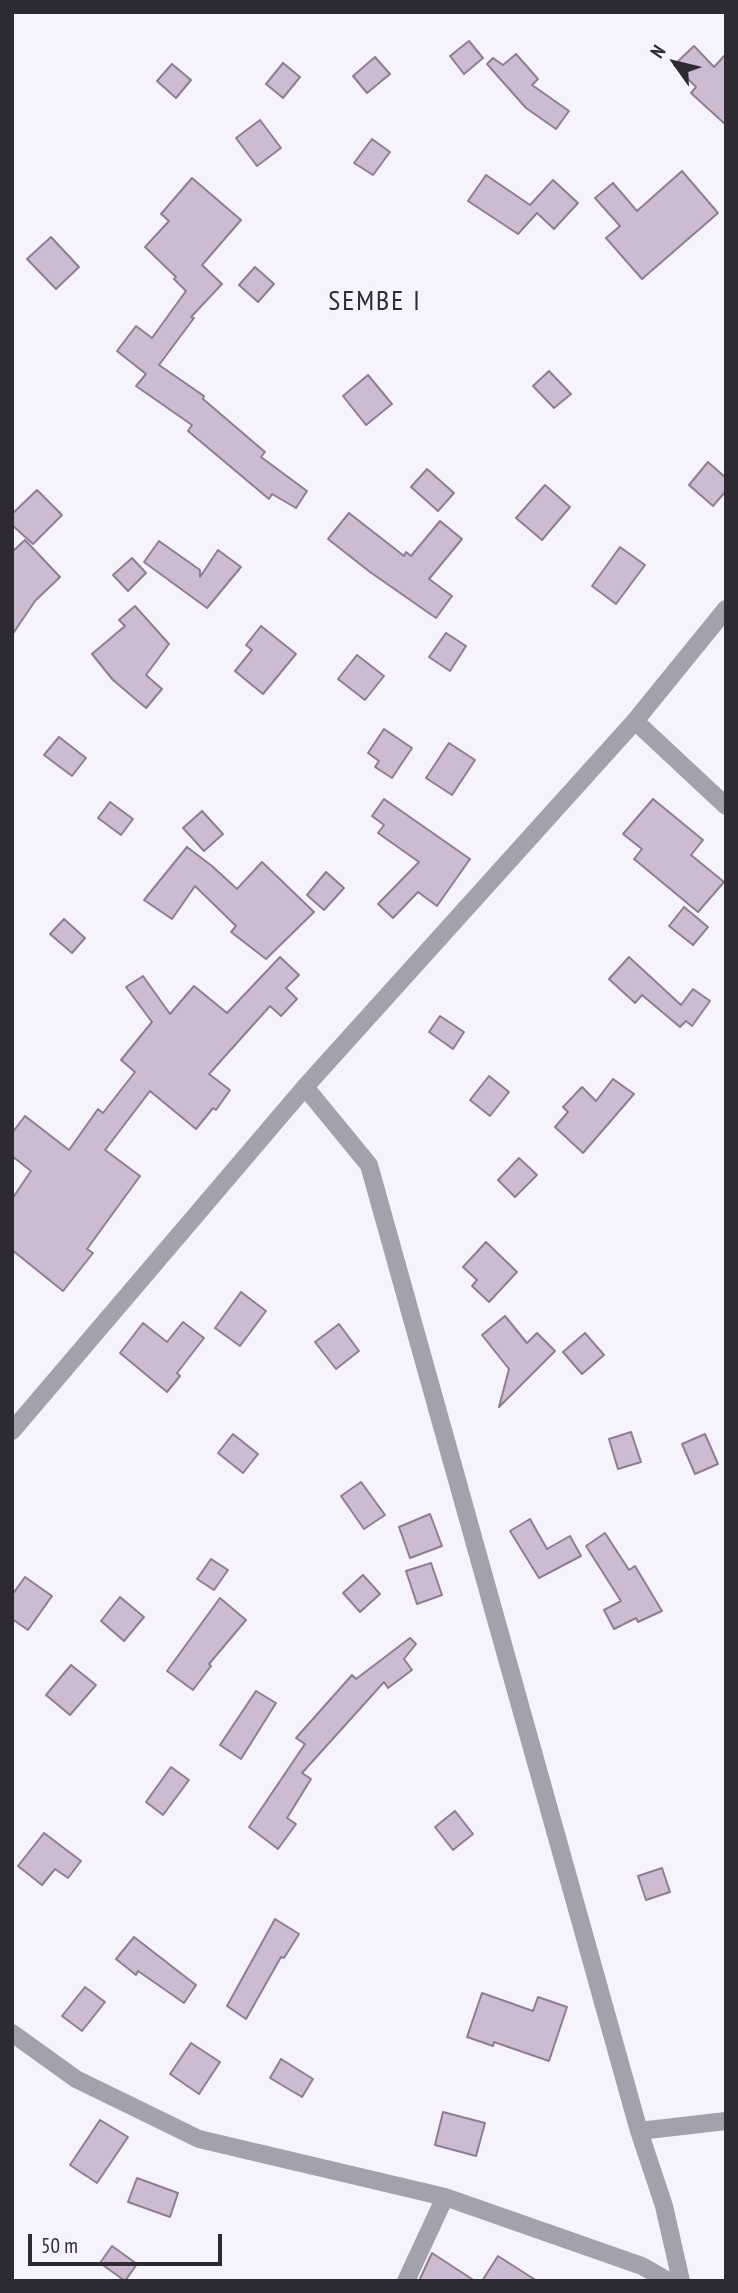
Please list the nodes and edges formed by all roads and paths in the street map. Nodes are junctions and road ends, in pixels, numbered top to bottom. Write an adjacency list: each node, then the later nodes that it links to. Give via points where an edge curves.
1 (726, 609): 2 (street)
2 (635, 721): 3 (street); 4 (street)
3 (726, 806)
4 (305, 1087): 5 (street); 8 (street, via 369,1165)
5 (12, 1431)
6 (12, 2033): 9 (street, via 76,2079 199,2139)
7 (726, 2121): 8 (street)
8 (639, 2131): 12 (street, via 664,2206)
9 (445, 2197): 10 (street); 11 (street, via 642,2266)
10 (406, 2281)
11 (668, 2281)
12 (681, 2281)

